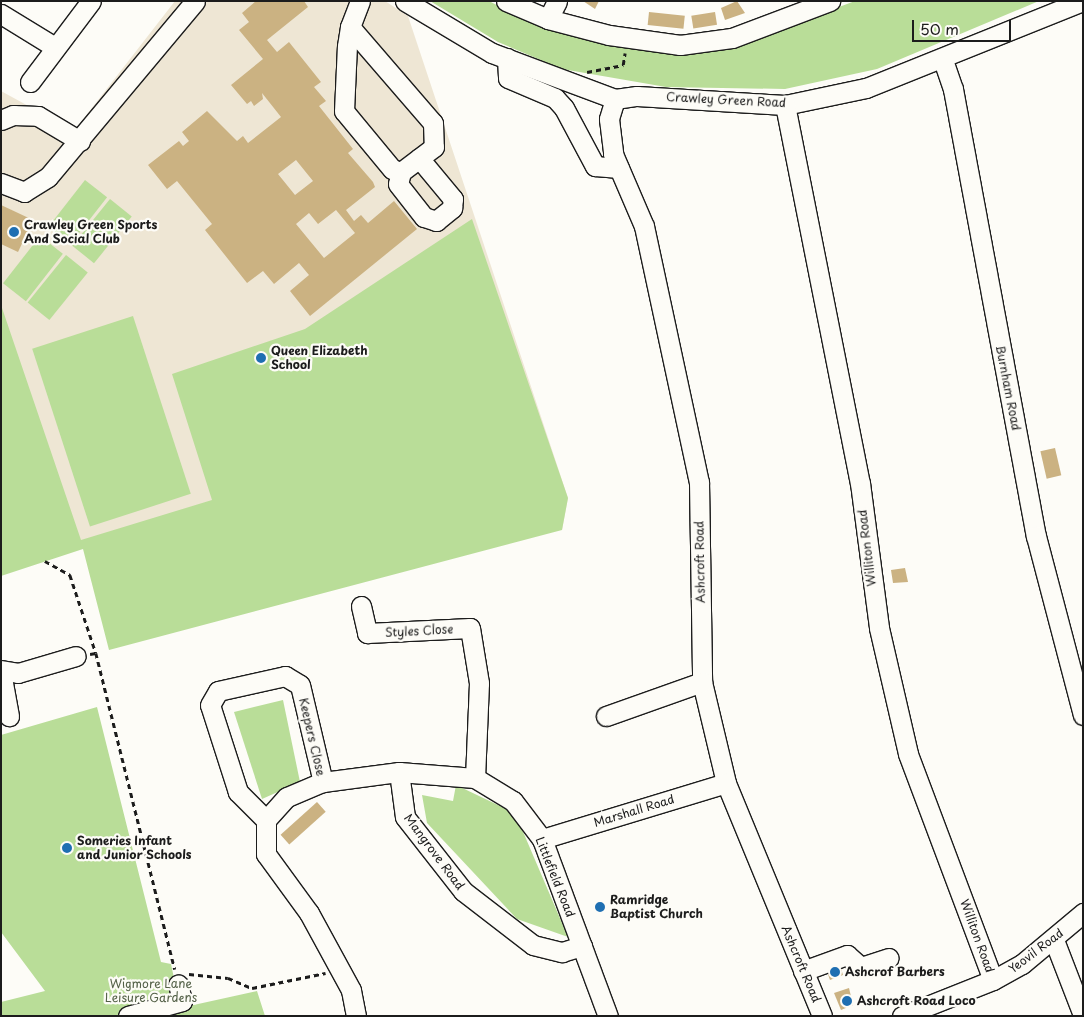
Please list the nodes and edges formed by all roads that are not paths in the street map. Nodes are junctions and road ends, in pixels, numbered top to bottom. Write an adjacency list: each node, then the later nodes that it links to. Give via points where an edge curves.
1 (91, 1): 12 (street)
2 (195, 1): 19 (street)
3 (360, 1): 11 (street)
4 (405, 1): 13 (street, Crawley Green Road)
5 (506, 1): 10 (street)
6 (557, 1): 10 (street)
7 (830, 1): 10 (street, via 732,38 680,45 628,39)
8 (1082, 1): 14 (street, Crawley Green Road)
9 (1, 14): 12 (street)
10 (548, 19)
11 (350, 27): 20 (street, via 432,123 434,147); 22 (street, via 344,111 392,169)
12 (53, 46): 15 (street)
13 (506, 58): 16 (street, Crawley Green Road); 21 (street, via 508,78 555,98 564,108 595,166)
14 (942, 60): 17 (street, Crawley Green Road, via 866,88); 28 (street, Burnham Road, via 953,89 1036,536)
15 (30, 82)
16 (615, 99): 17 (street, Crawley Green Road, via 637,96); 21 (street, Ashcroft Road, via 609,120)
17 (785, 105): 42 (street, Williton Road, via 860,483 876,610 908,754)
18 (1, 120): 19 (street, via 13,114 38,116)
19 (80, 141): 23 (street, via 48,177 24,192)
20 (419, 158): 22 (street); 22 (street, via 453,199 452,208 436,221 424,217 398,184)
21 (619, 168): 27 (street, Ashcroft Road, via 644,226 700,482)
22 (401, 172)
23 (1, 183)
24 (361, 606): 32 (street, Styles Close, via 366,634 470,628 479,683)
25 (76, 656): 26 (street, via 18,672)
26 (1, 671): 29 (street)
27 (702, 682): 30 (street); 34 (street, Ashcroft Road)
28 (1083, 715)
29 (9, 716)
30 (606, 716)
31 (399, 772): 32 (street, Littlefield Road); 33 (street); 39 (street, Mangrove Road, via 404,816 464,891 533,946 562,952)
32 (475, 778): 36 (street, Littlefield Road, via 513,801)
33 (323, 782): 35 (street, via 286,796); 35 (street, Keepers Close, via 300,685 285,676 218,692 210,705 238,792)
34 (726, 783): 36 (street, Marshall Road); 41 (street, Ashcroft Road)
35 (266, 820): 46 (street, via 266,854 309,913 351,990)
36 (542, 838): 39 (street, Littlefield Road)
37 (1083, 913): 38 (street, Yeovil Road)
38 (1054, 940): 42 (street, Yeovil Road); 44 (street)
39 (582, 946): 47 (street, Littlefield Road)
40 (889, 958): 41 (street, via 861,967 847,955)
41 (803, 971): 48 (street, Ashcroft Road)
42 (993, 980): 49 (street, Yeovil Road)
43 (178, 984): 45 (street, via 182,1001)
44 (1083, 1015)
45 (128, 1016)
46 (356, 1016)
47 (608, 1016)
48 (822, 1016)
49 (902, 1016)

